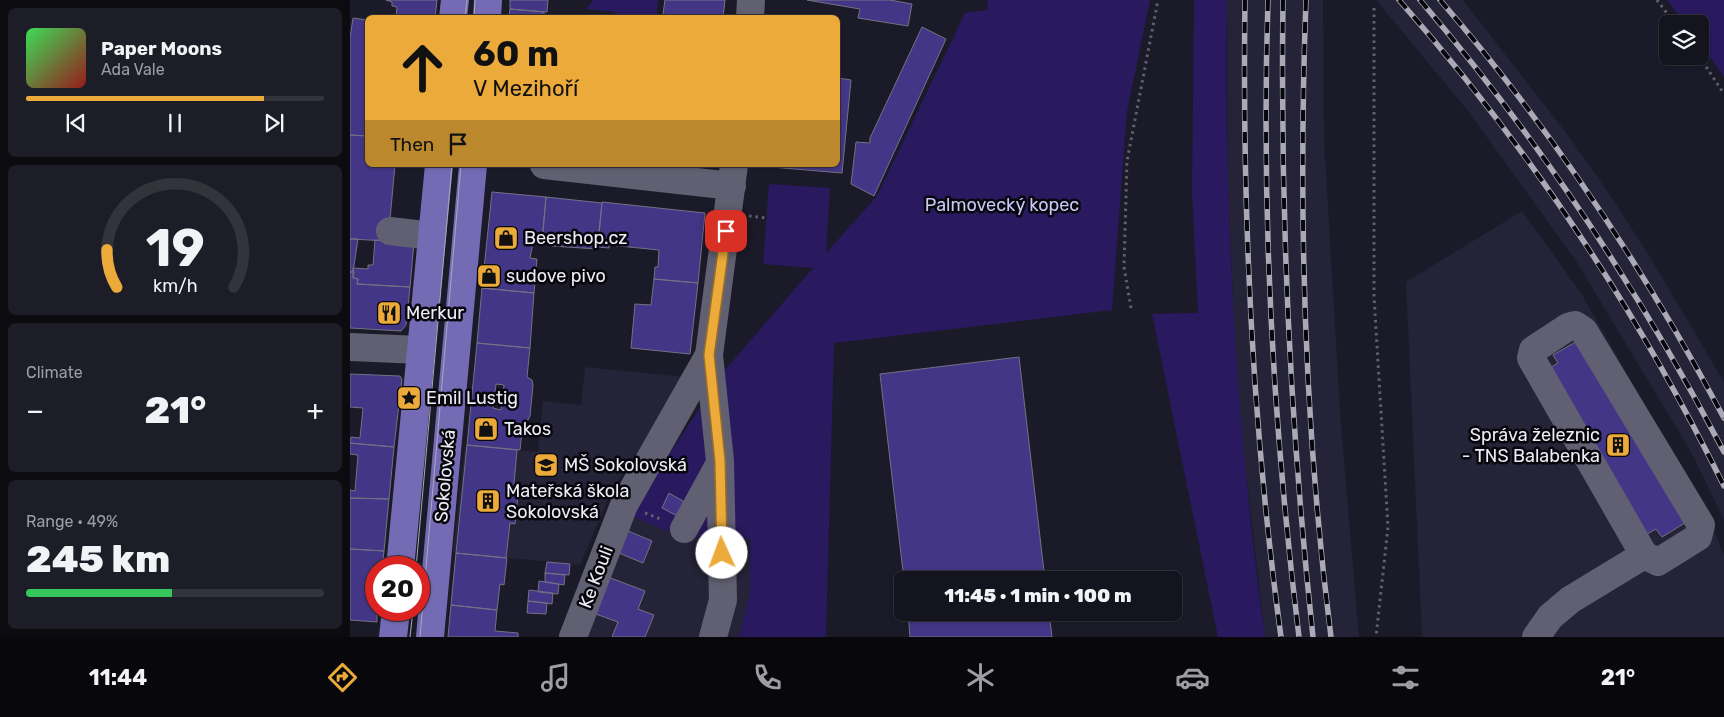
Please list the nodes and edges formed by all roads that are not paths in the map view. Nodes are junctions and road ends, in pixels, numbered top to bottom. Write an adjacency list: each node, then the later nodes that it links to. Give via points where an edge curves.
1 (455, 0): 4 (main road)
2 (488, 0): 5 (main road)
3 (751, 0): 6 (street)
4 (453, 15)
5 (486, 15)
6 (750, 15)
7 (439, 167): 12 (main road, Sokolovská)
8 (473, 167): 22 (main road, Sokolovská)
9 (578, 167): 10 (street)
10 (733, 176): 15 (street)
11 (390, 231): 12 (street)
12 (432, 236): 14 (main road, Sokolovská)
13 (350, 347): 14 (street)
14 (420, 350): 19 (main road, Sokolovská)
15 (709, 355): 16 (street); 23 (street, Ke Kouli, via 624,504)
16 (720, 461): 17 (street); 24 (street, via 723,600)
17 (684, 529)
18 (1644, 554): 18 (street, via 1531,358 1533,350 1568,327 1575,325 1584,331 1701,525 1698,537 1658,562); 25 (street, via 1570,600 1550,617)
19 (401, 556)
20 (395, 621): 21 (main road)
21 (394, 637)
22 (430, 637)
23 (573, 637)
24 (713, 637)
25 (1536, 637)

